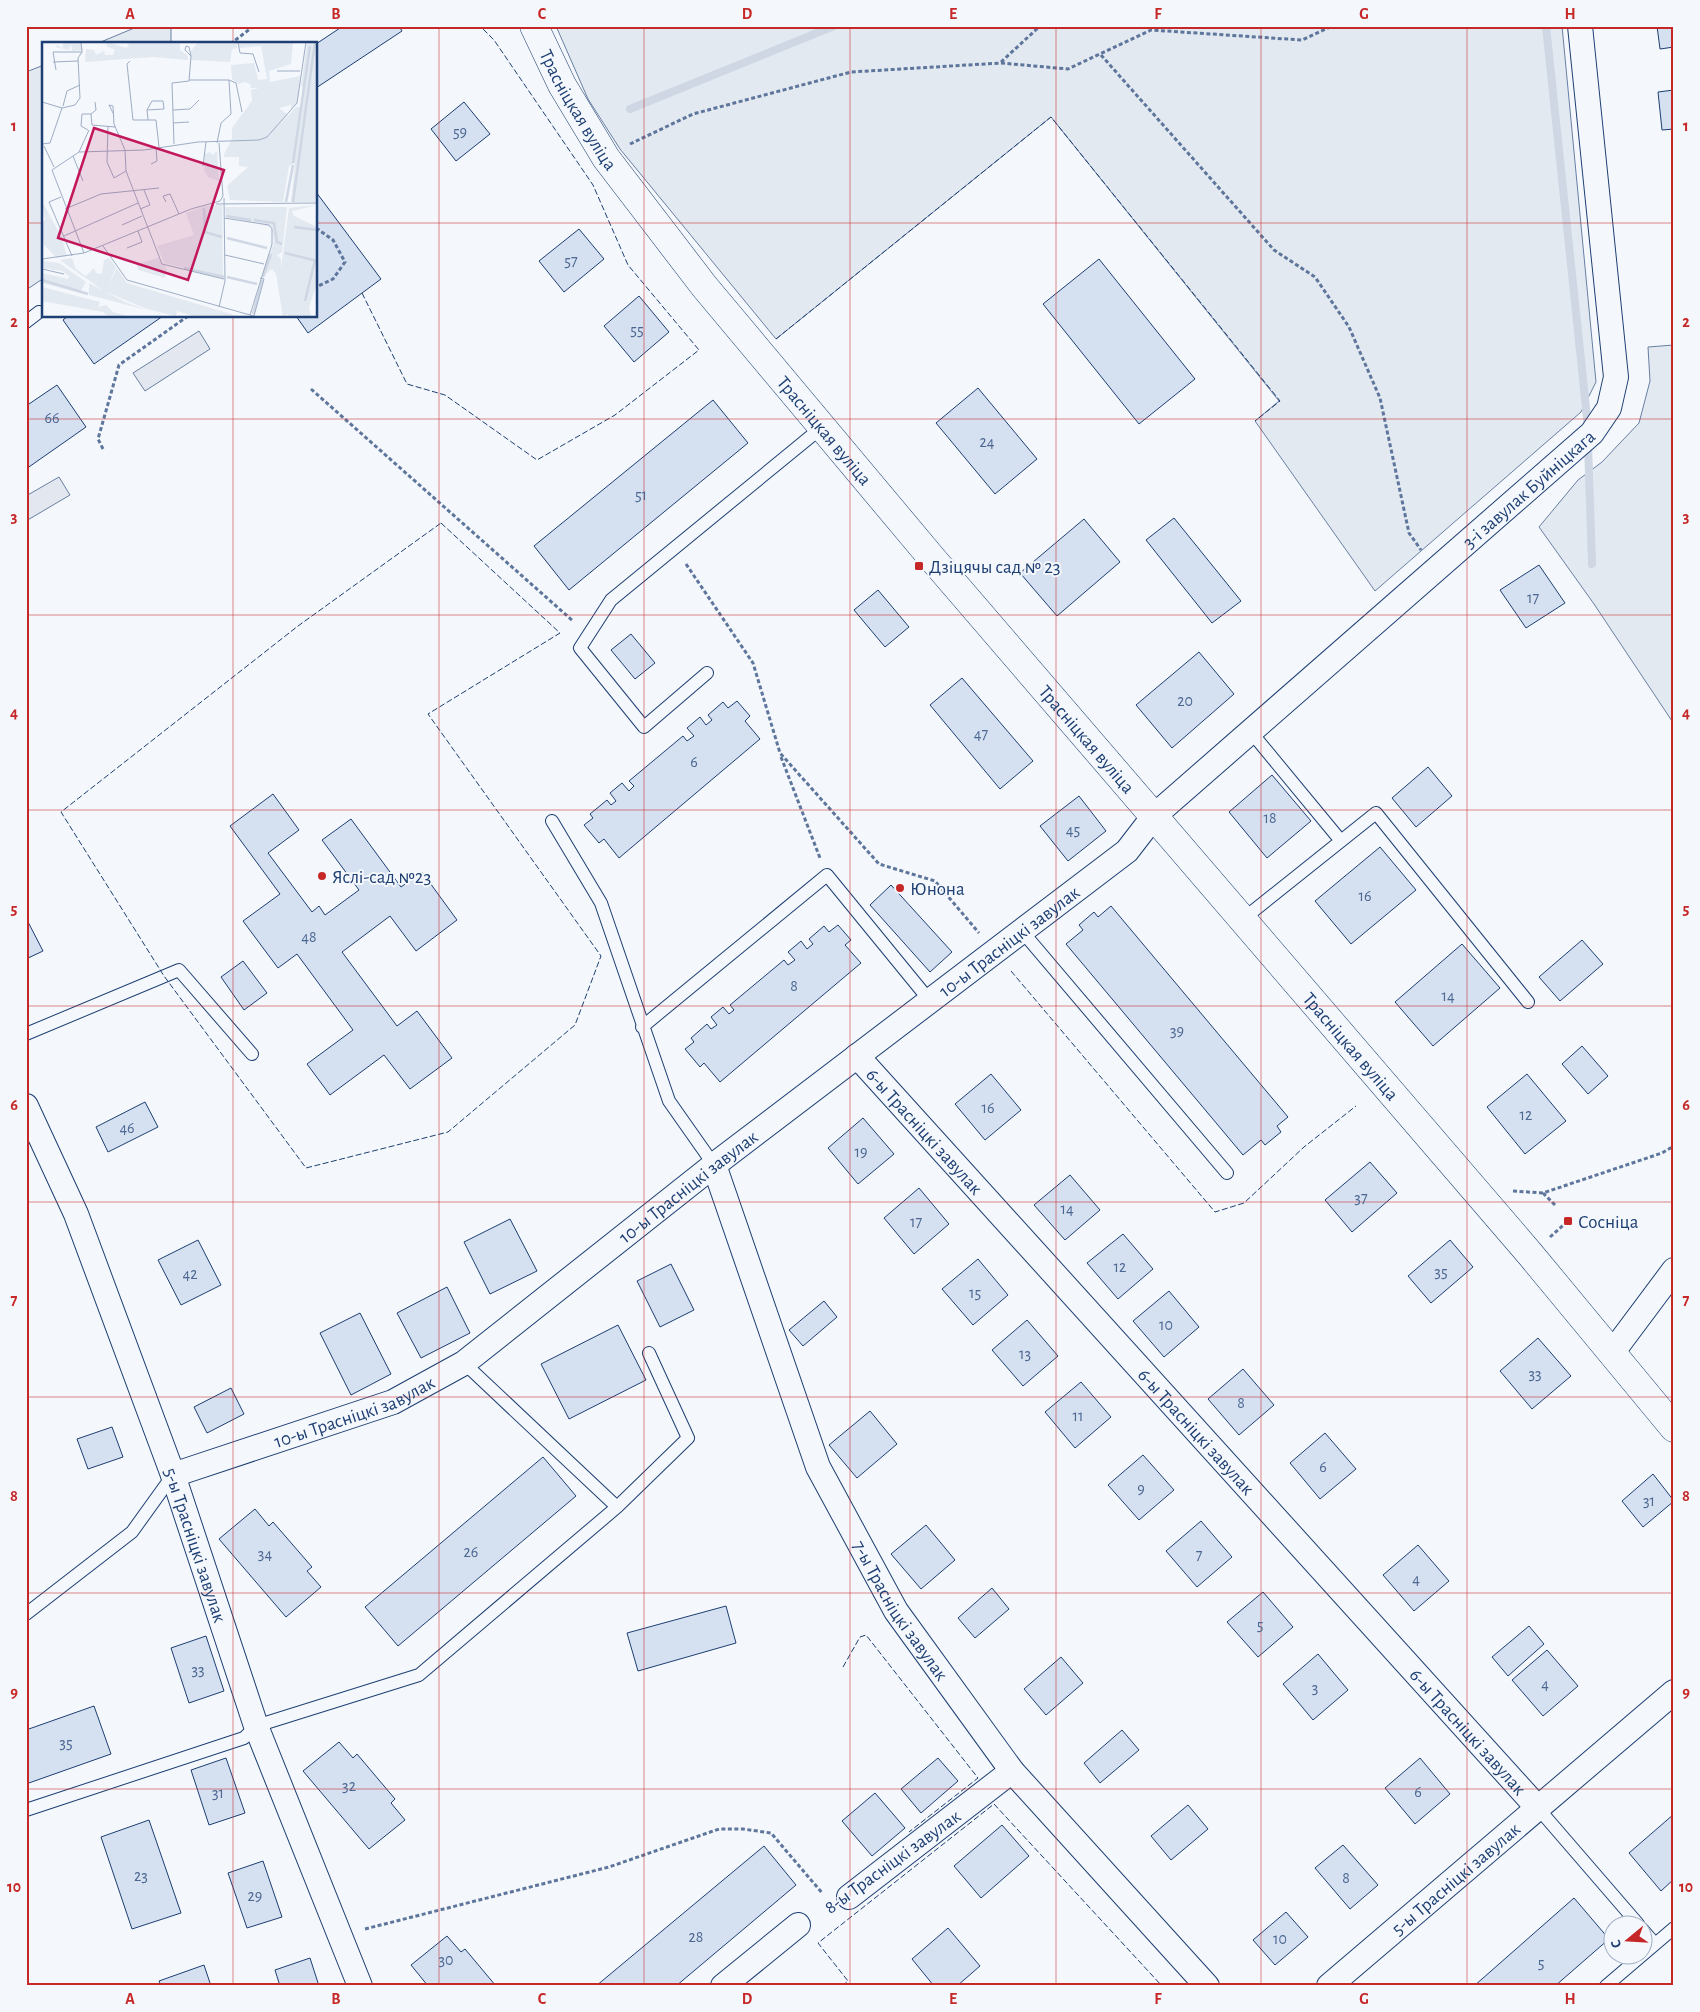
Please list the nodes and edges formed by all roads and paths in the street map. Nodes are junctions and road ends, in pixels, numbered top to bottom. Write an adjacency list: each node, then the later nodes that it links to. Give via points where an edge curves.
1 (254, 26): 6 (path)
2 (534, 26): 9 (street, Трасніцкая вуліца, via 562,85)
3 (1040, 26): 8 (path)
4 (1332, 26): 7 (path, via 1302,40 1151,30)
5 (1580, 26): 19 (street, 3-і завулак Буйніцкага, via 1616,377 1609,408 1592,433)
6 (233, 42)
7 (1101, 55): 8 (path, via 1068,68); 19 (path, via 1274,250 1315,277 1349,327 1380,398 1409,533)
8 (1001, 63): 9 (path, via 851,72 693,114)
9 (606, 158): 16 (street, Трасніцкая вуліца, via 704,286)
10 (318, 229): 11 (path, via 333,240 346,262 333,278)
11 (318, 286)
12 (39, 312): 14 (lane)
13 (185, 318): 17 (path, via 119,366 98,439)
14 (26, 322)
15 (312, 389): 20 (path)
16 (822, 428): 18 (lane); 24 (street, Трасніцкая вуліца)
17 (102, 449)
18 (675, 548): 20 (lane, via 611,600); 23 (path, via 753,663)
19 (1436, 570): 22 (street, 3-і завулак Буйніцкага)
20 (589, 634): 21 (lane, via 580,648 644,727)
21 (707, 673)
22 (1252, 732): 24 (street, 3-і завулак Буйніцкага); 26 (lane)
23 (780, 753): 27 (path); 30 (path, via 879,864 935,881)
24 (1154, 816): 28 (street, Трасніцкая вуліца); 29 (street, 10-ы Трасніцкі завулак, via 1126,851)
25 (552, 821): 33 (lane, via 601,903)
26 (1341, 841): 28 (lane); 32 (lane, via 1376,813)
27 (827, 875): 31 (lane); 33 (lane)
28 (1242, 920): 46 (street, Трасніцкая вуліца)
29 (1021, 930): 30 (street, 10-ы Трасніцкі завулак); 40 (lane)
30 (994, 951): 31 (street, 10-ы Трасніцкі завулак)
31 (930, 1001): 36 (street, 10-ы Трасніцкі завулак)
32 (1528, 1002)
33 (642, 1027): 39 (lane, via 669,1101)
34 (26, 1034): 35 (lane, via 179,970)
35 (252, 1054)
36 (857, 1056): 39 (street, 10-ы Трасніцкі завулак); 55 (street, 6-ы Трасніцкі завулак)
37 (26, 1106): 49 (street, 5-ы Трасніцкі завулак, via 76,1214)
38 (1674, 1146): 42 (path, via 1662,1153)
39 (714, 1165): 47 (street, 10-ы Трасніцкі завулак); 54 (street, 7-ы Трасніцкі завулак, via 818,1467 896,1611)
40 (1227, 1173)
41 (1506, 1189): 42 (path)
42 (1543, 1192): 43 (path)
43 (1555, 1205)
44 (1674, 1270): 46 (street)
45 (649, 1352): 50 (lane, via 688,1438)
46 (1612, 1353): 48 (street, Трасніцкая вуліца)
47 (464, 1362): 49 (street, 10-ы Трасніцкі завулак, via 393,1402); 50 (lane)
48 (1674, 1428)
49 (173, 1475): 51 (lane, via 132,1532); 53 (street, 5-ы Трасніцкі завулак)
50 (617, 1506): 53 (lane, via 419,1675)
51 (26, 1614)
52 (1674, 1692): 55 (street, 5-ы Трасніцкі завулак)
53 (256, 1726): 56 (lane, via 244,1738); 61 (street, 5-ы Трасніцкі завулак)
54 (1012, 1771): 57 (street, 8-ы Трасніцкі завулак); 66 (street, 7-ы Трасніцкі завулак)
55 (1537, 1807): 58 (lane); 67 (street, 5-ы Трасніцкі завулак)
56 (26, 1810)
57 (842, 1903): 61 (path, via 771,1833 719,1829 609,1867)
58 (1629, 1914)
59 (798, 1925): 65 (street)
60 (1674, 1928): 63 (lane)
61 (339, 1936): 64 (street, 5-ы Трасніцкі завулак)
62 (1652, 1941): 63 (lane)
63 (1655, 1944): 68 (lane)
64 (360, 1986)
65 (723, 1986)
66 (1207, 1986)
67 (1328, 1986)
68 (1606, 1986)

